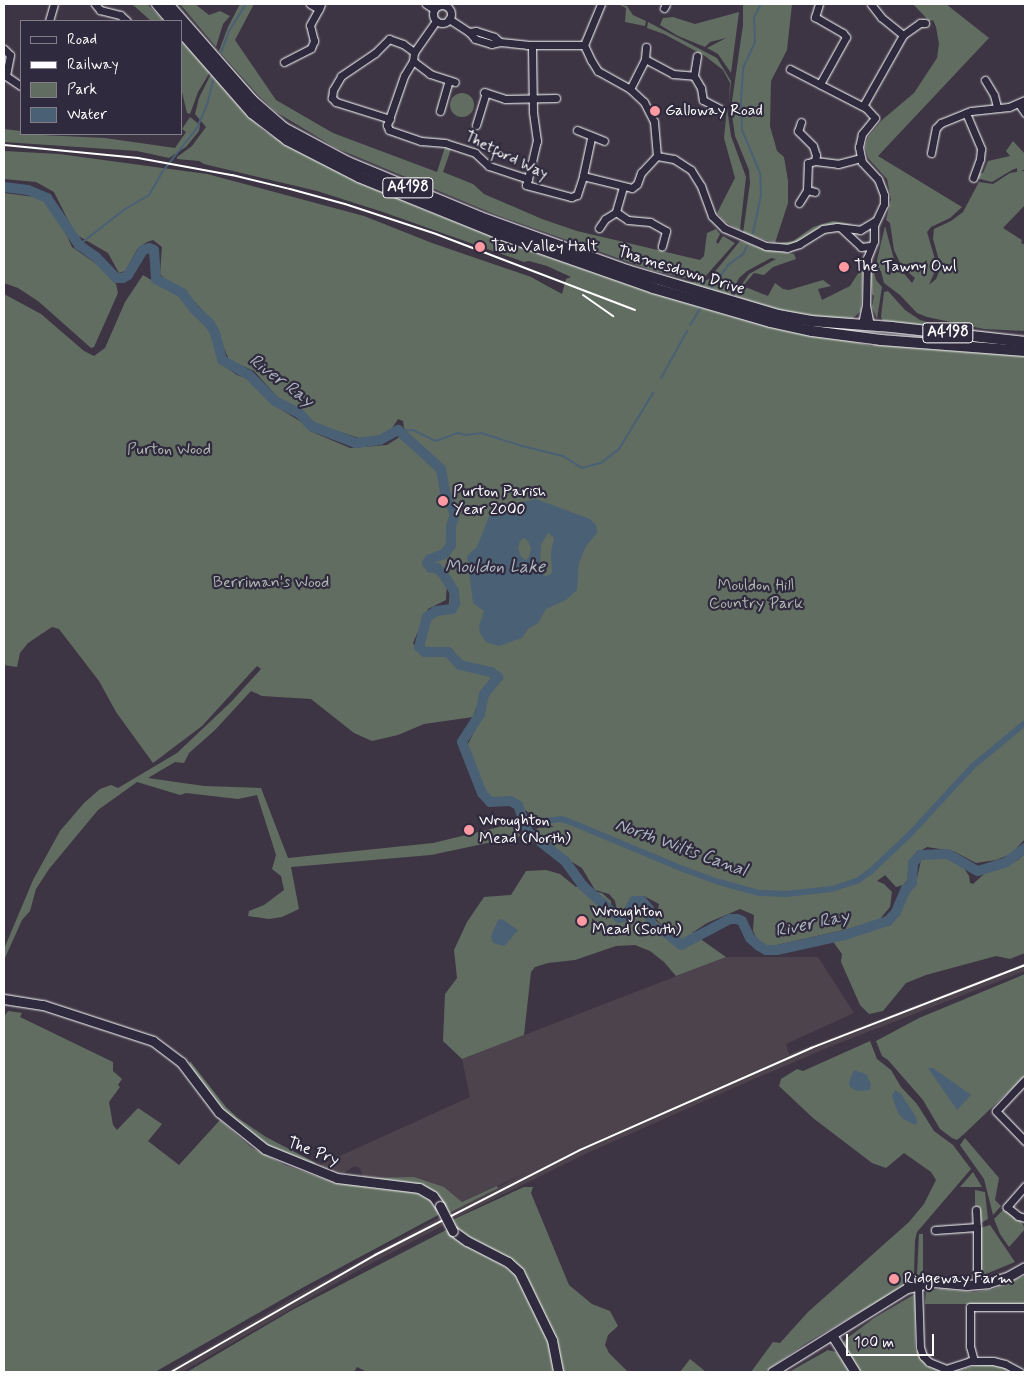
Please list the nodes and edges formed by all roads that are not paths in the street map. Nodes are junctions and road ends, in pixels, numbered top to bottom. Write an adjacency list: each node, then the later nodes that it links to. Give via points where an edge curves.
1 (54, 4): 14 (street)
2 (95, 4): 15 (street, via 100,10 120,15)
3 (157, 4): 16 (main road)
4 (168, 4): 71 (main road, Thamesdown Drive / A4198, via 259,107 308,142 480,217)
5 (310, 4): 11 (street)
6 (426, 4): 12 (street)
7 (602, 4): 22 (street)
8 (819, 4): 33 (street, via 815,17 846,37)
9 (871, 4): 20 (street, via 881,17)
10 (448, 5): 12 (street); 13 (street)
11 (320, 6): 29 (street, via 310,26 314,41 311,48)
12 (434, 9): 17 (street)
13 (449, 19): 17 (street, via 443,23); 21 (street, via 475,39 488,44)
14 (49, 20)
15 (125, 20)
16 (171, 20)
17 (436, 21): 25 (street)
18 (925, 23): 20 (street)
19 (182, 33): 71 (main road, Thamesdown Drive / A4198, via 252,113 274,132 306,151 470,222 603,271)
20 (903, 34): 39 (street)
21 (532, 45): 22 (street); 36 (street)
22 (584, 45): 35 (street, via 598,71)
23 (646, 47): 27 (street)
24 (4, 49): 34 (street, via 10,55 6,76)
25 (414, 52): 28 (street); 45 (street, via 389,39 375,53 341,76 333,90 332,98 336,102)
26 (698, 56): 31 (street)
27 (645, 59): 31 (street, via 673,74); 35 (street)
28 (412, 60): 42 (street, via 430,74 452,81); 45 (street)
29 (284, 62)
30 (790, 69): 33 (street)
31 (694, 76): 41 (street, via 700,84 704,101)
32 (985, 80): 40 (street)
33 (820, 84): 39 (street)
34 (20, 85)
35 (630, 89): 52 (street, via 644,102 651,115)
36 (533, 97): 37 (street); 47 (street, via 505,99 485,93); 56 (street, via 536,145)
37 (556, 98)
38 (1022, 102): 40 (street); 43 (street)
39 (863, 106): 53 (street, via 875,118 860,141)
40 (997, 107): 44 (street)
41 (720, 109)
42 (440, 111)
43 (1025, 112)
44 (966, 114): 51 (street, via 938,125); 57 (street, via 980,143 981,168)
45 (390, 119): 56 (street, Thetford Way, via 387,127 390,130 479,154 489,166)
46 (801, 122): 54 (street, via 798,131 813,146)
47 (476, 124)
48 (576, 130): 49 (street)
49 (591, 137): 50 (street); 55 (street, Thetford Way)
50 (604, 141)
51 (931, 153)
52 (656, 156): 58 (street, via 641,173 636,186); 65 (street, via 674,158 691,170 712,216 724,228 741,237 766,246 787,248 823,228)
53 (860, 158): 54 (street, via 838,164); 63 (street, via 884,190 884,204)
54 (815, 161): 59 (street, via 808,164)
55 (583, 176): 56 (street, Thetford Way, via 578,195 574,197 526,184); 58 (street)
56 (528, 178)
57 (973, 178)
58 (623, 187): 62 (street)
59 (807, 190): 60 (street); 61 (street)
60 (815, 192)
61 (799, 203)
62 (616, 212): 64 (street, via 605,218); 69 (street, via 628,220 650,222 666,231)
63 (875, 221): 66 (street); 67 (street)
64 (599, 228)
65 (842, 229): 66 (street); 68 (street)
66 (863, 229): 67 (street); 68 (street, via 856,234)
67 (873, 233): 70 (street, via 874,242)
68 (856, 240): 70 (street)
69 (662, 246)
70 (866, 247): 73 (street)
71 (696, 297): 72 (main road, Thamesdown Drive / A4198)
72 (736, 309): 73 (main road, Thamesdown Drive / A4198); 73 (main road, Thamesdown Drive / A4198, via 802,329)
73 (866, 331): 74 (main road, Thamesdown Drive / A4198); 75 (main road, A4198, via 904,336 918,342)
74 (1025, 342)
75 (1025, 350)
76 (4, 999): 90 (main road, The Pry, bridge, via 43,1005 153,1041 180,1062 219,1112 265,1149 337,1178 419,1188 433,1196 453,1231 508,1262 519,1272 552,1340)
77 (1025, 1080): 78 (street, via 996,1111)
78 (1025, 1141)
79 (1025, 1186): 81 (street, via 1007,1207)
80 (976, 1210): 82 (street)
81 (1025, 1218)
82 (977, 1227): 83 (street); 86 (street)
83 (935, 1230)
84 (1025, 1266): 86 (main road, via 1003,1279)
85 (918, 1285): 86 (main road, via 943,1282); 88 (main road); 89 (street, via 923,1356 946,1369)
86 (977, 1285)
87 (1025, 1307): 89 (street, via 970,1308 970,1346)
88 (832, 1335): 91 (main road); 92 (main road)
89 (974, 1361): 93 (street, via 999,1362)
90 (558, 1372)
91 (772, 1372)
92 (854, 1372)
93 (1020, 1372)

